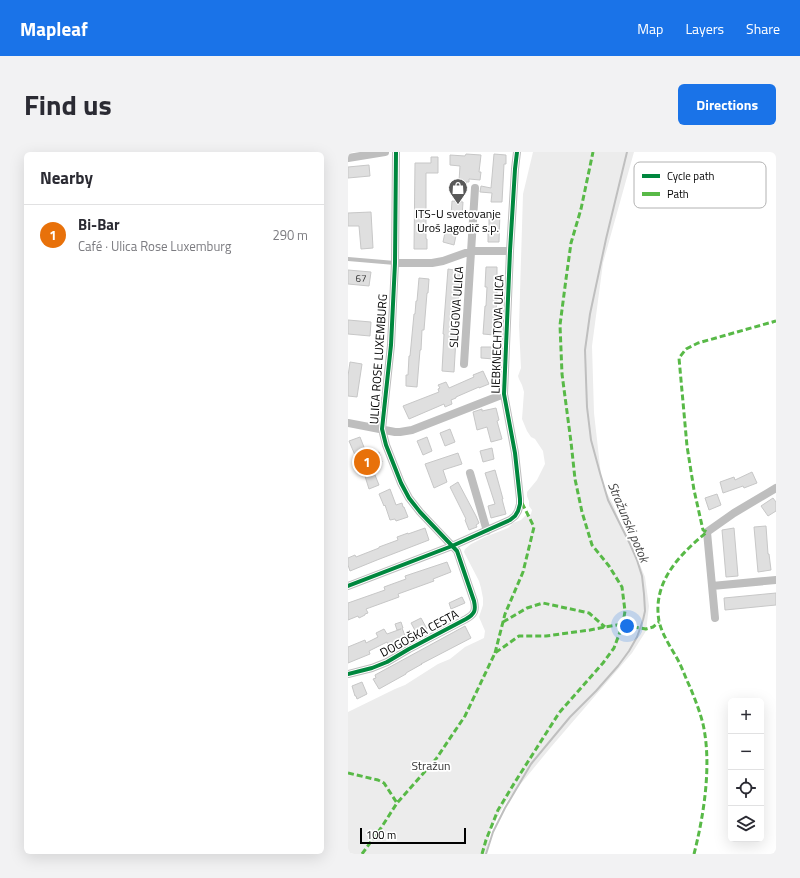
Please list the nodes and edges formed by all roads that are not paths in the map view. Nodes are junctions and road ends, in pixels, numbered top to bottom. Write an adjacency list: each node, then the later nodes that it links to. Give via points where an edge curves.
1 (385, 152): 4 (street)
2 (396, 152): 9 (street, ULICA ROSE LUXEMBURG)
3 (518, 152): 7 (street, LIEBKNECHTOVA ULICA)
4 (348, 158)
5 (475, 188): 6 (street, SLUGOVA ULICA)
6 (471, 251): 7 (street, SLUGOVA ULICA); 9 (street, SLUGOVA ULICA, via 432,263); 10 (street, SLUGOVA ULICA)
7 (510, 251): 11 (street, LIEBKNECHTOVA ULICA)
8 (348, 259): 9 (lane)
9 (395, 263): 13 (street, ULICA ROSE LUXEMBURG)
10 (464, 364)
11 (504, 394): 13 (street, via 412,430 395,432); 16 (street, LIEBKNECHTOVA ULICA, via 515,454 520,504 515,516 510,520)
12 (348, 423): 13 (street)
13 (382, 429): 17 (street, ULICA ROSE LUXEMBURG, via 401,483 420,512)
14 (470, 473): 16 (street)
15 (776, 488): 20 (street, via 707,532)
16 (486, 531): 17 (street, LIEBKNECHTOVA ULICA)
17 (452, 546): 19 (street, LIEBKNECHTOVA ULICA); 22 (street, DOGOŠKA CESTA, via 457,551 474,601 475,609 472,616 387,662)
18 (776, 580): 20 (street)
19 (348, 586)
20 (712, 586): 21 (street)
21 (715, 618)
22 (348, 674)

